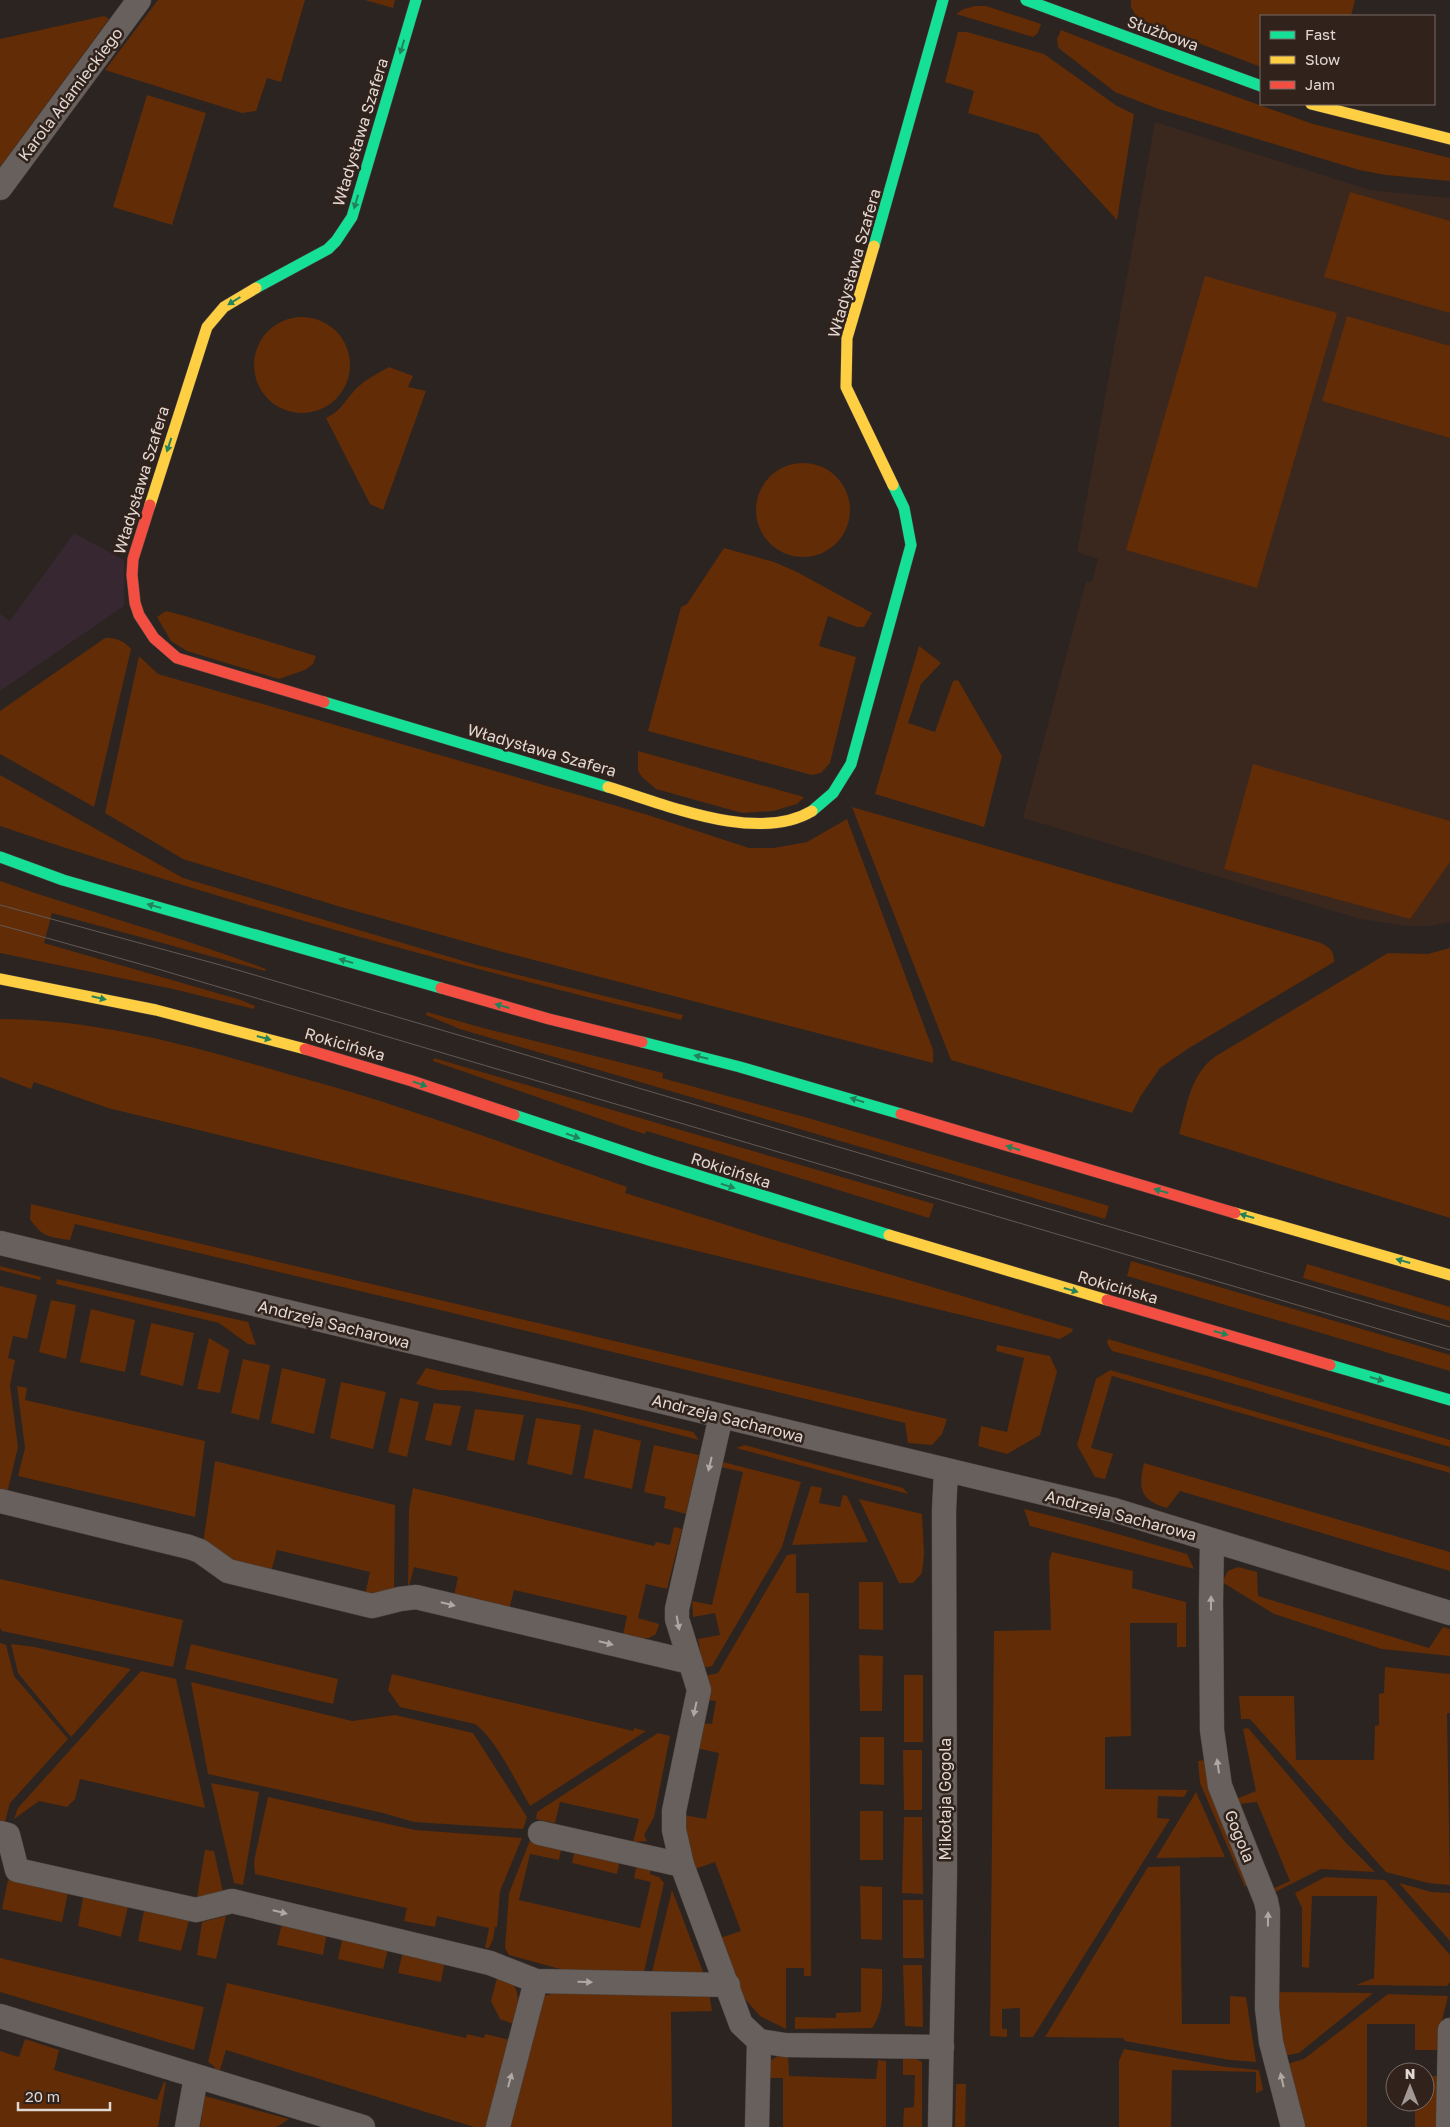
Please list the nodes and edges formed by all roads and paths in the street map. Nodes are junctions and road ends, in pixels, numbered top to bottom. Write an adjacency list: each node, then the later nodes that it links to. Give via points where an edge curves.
1 (139, 0): 8 (street, Karola Adamieckiego)
2 (416, 0): 3 (main road, Władysława Szafera, one-way to 3, via 352,217 336,241 321,254 224,307 207,327 133,558 130,580 135,606 157,643 177,658 723,821 753,824 774,824 816,811 833,793 850,764 911,545 904,508 846,387 845,364 847,338 875,249)
3 (943, 0)
4 (1026, 0): 5 (main road, Służbowa)
5 (1260, 86)
6 (1316, 105): 7 (main road)
7 (1450, 139)
8 (0, 188)
9 (0, 857): 14 (main road, one-way to 9, via 853,1099 549,1019 146,904 63,880)
10 (0, 979): 11 (main road, Rokicińska)
11 (66, 990): 12 (street); 15 (main road, Rokicińska, one-way to 15, via 217,1025 411,1081 631,1155 1024,1277)
12 (0, 992)
13 (0, 1243): 16 (street, Andrzeja Sacharowa)
14 (1450, 1275)
15 (1450, 1400)
16 (721, 1416): 17 (street, Andrzeja Sacharowa); 21 (street, one-way to 21, via 677,1609 676,1620)
17 (946, 1471): 19 (street, Andrzeja Sacharowa, via 1114,1510); 30 (street, Mikołaja Gogola)
18 (0, 1501): 21 (street, one-way to 21, via 189,1547 200,1551 220,1567 238,1574 372,1606 416,1597)
19 (1212, 1540): 20 (street, Andrzeja Sacharowa); 37 (street, Gogola, one-way to 19, via 1271,2042 1267,2008 1266,1901 1224,1797 1214,1739 1210,1602)
20 (1450, 1613)
21 (690, 1662): 24 (street, one-way to 24, via 699,1690 674,1811 674,1830)
22 (0, 1833): 25 (street, one-way to 25, via 8,1835 17,1870 196,1910 232,1901 490,1963)
23 (540, 1833): 24 (street)
24 (682, 1866): 26 (street)
25 (536, 1981): 26 (street, one-way to 26); 34 (street, one-way to 25)
26 (728, 1985): 29 (street, via 741,2024)
27 (0, 2016): 31 (street)
28 (1450, 2030): 38 (street)
29 (759, 2041): 30 (street, via 785,2045); 35 (street)
30 (942, 2047): 36 (street, Mikołaja Gogola)
31 (196, 2077): 32 (street); 33 (street)
32 (186, 2127)
33 (363, 2127)
34 (498, 2127)
35 (757, 2127)
36 (940, 2127)
37 (1293, 2127)
38 (1448, 2127)

